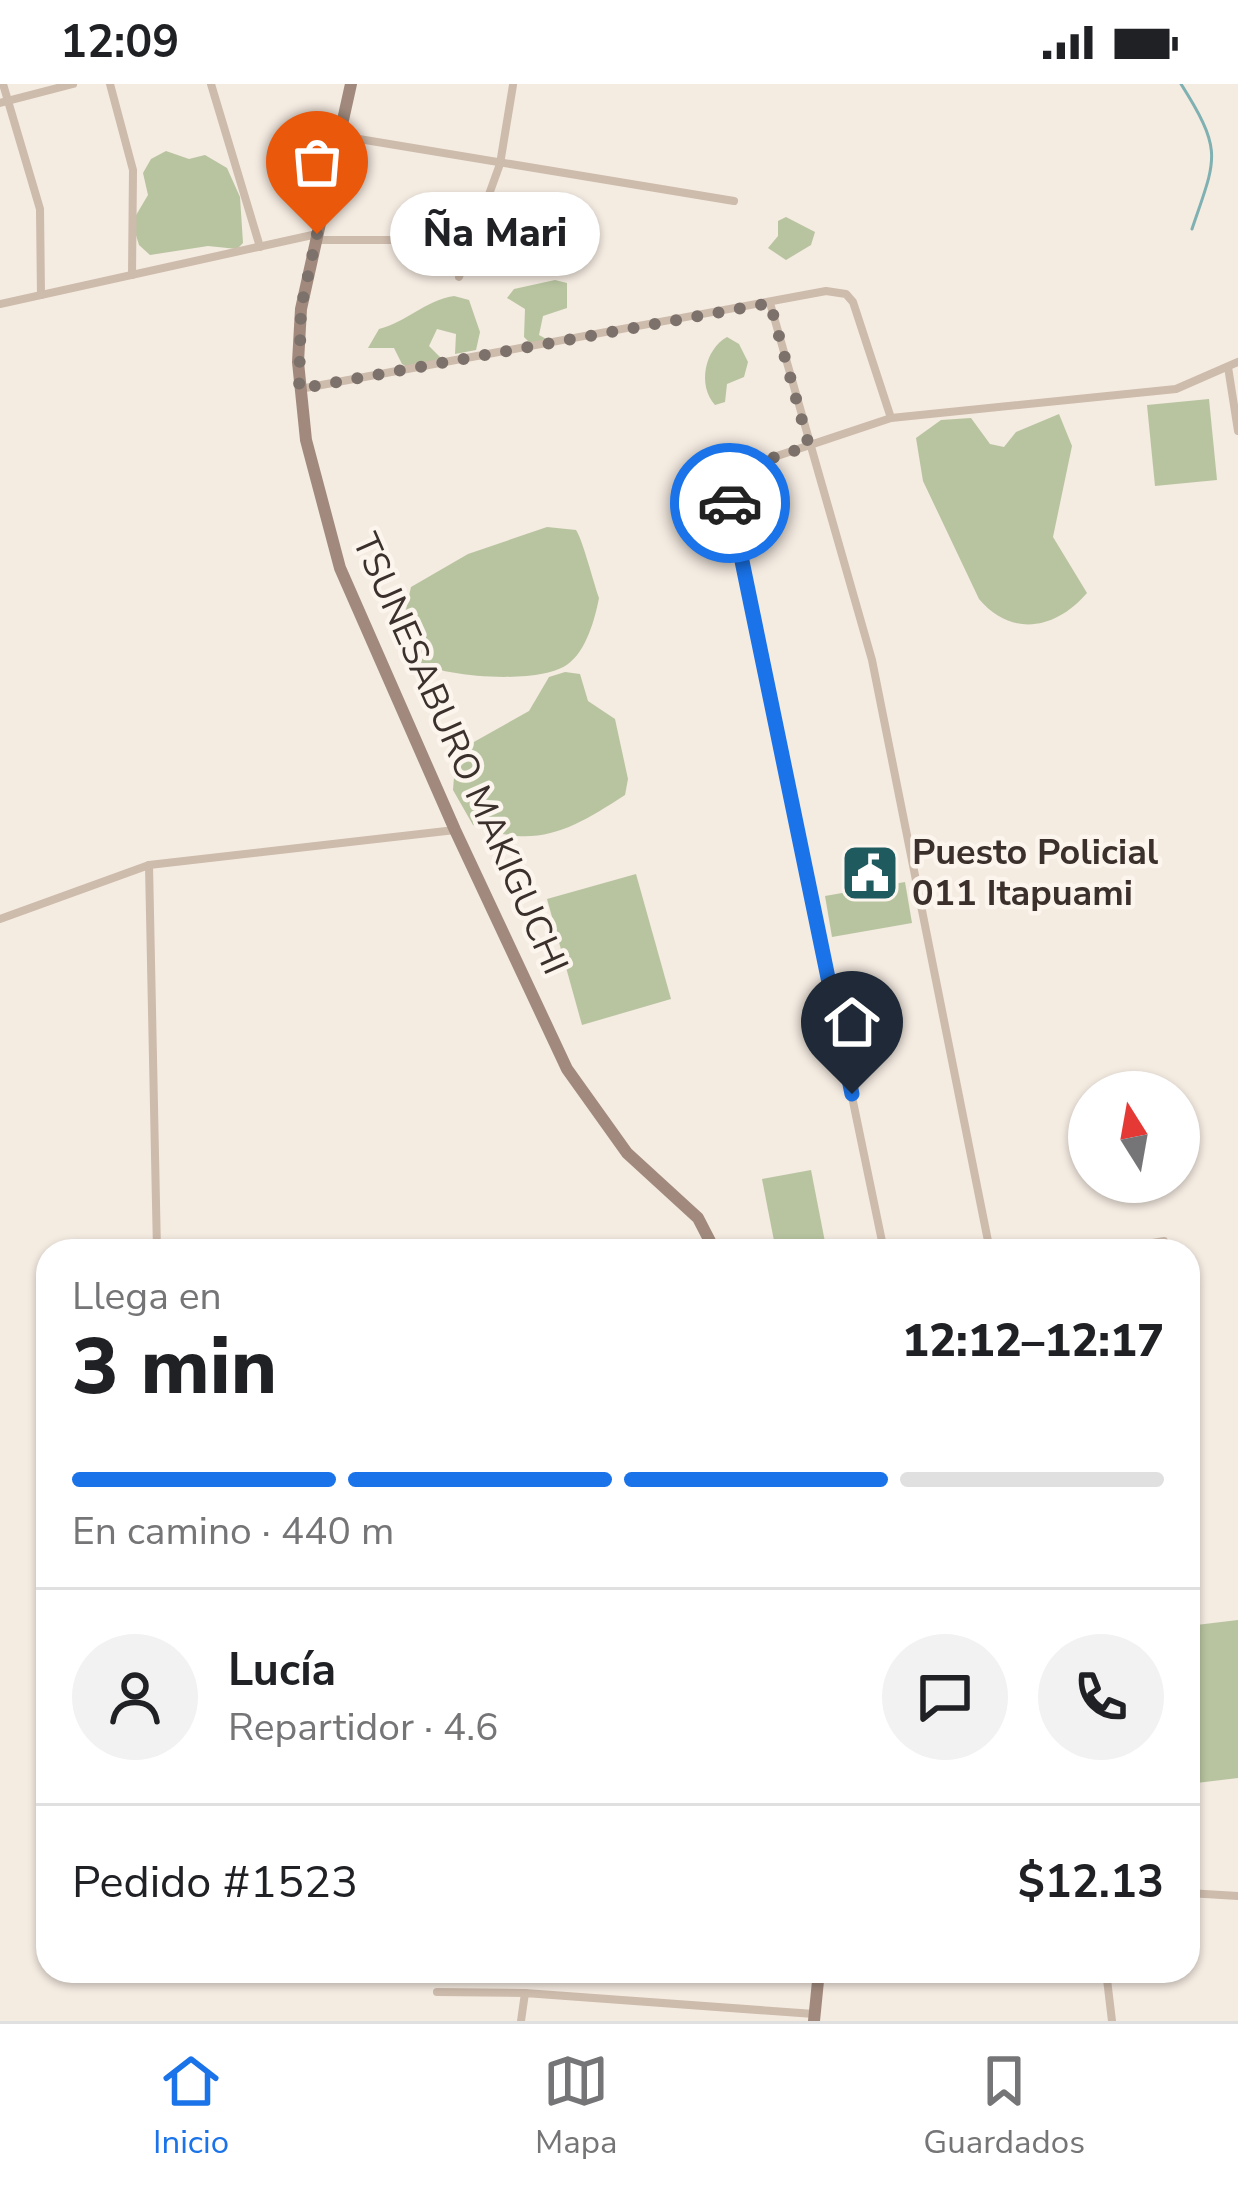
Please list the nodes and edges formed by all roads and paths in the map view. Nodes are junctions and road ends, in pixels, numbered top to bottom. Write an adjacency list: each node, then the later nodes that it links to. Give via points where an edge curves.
1 (3, 84): 7 (street)
2 (73, 84): 7 (street)
3 (110, 84): 14 (street, via 133,170)
4 (211, 84): 13 (street)
5 (351, 84): 8 (street, TSUNESABURO MAKIGUCHI)
6 (514, 86): 9 (street)
7 (4, 102): 16 (street, via 40,209)
8 (341, 136): 9 (street); 11 (street, TSUNESABURO MAKIGUCHI)
9 (500, 164): 10 (street); 12 (street)
10 (734, 200)
11 (317, 237): 12 (street); 13 (street); 21 (street, TSUNESABURO MAKIGUCHI, via 301,308)
12 (469, 240): 15 (street)
13 (260, 247): 14 (street)
14 (132, 275): 16 (street)
15 (459, 277)
16 (40, 295): 18 (street)
17 (770, 303): 21 (street); 22 (street, via 846,294); 24 (street)
18 (0, 304)
19 (1238, 362): 20 (street)
20 (1228, 367): 22 (street, via 1176,389); 23 (street)
21 (299, 389): 25 (street, TSUNESABURO MAKIGUCHI, via 340,568)
22 (891, 418): 24 (street)
23 (1238, 431)
24 (809, 446): 30 (street, via 723,474); 31 (street, via 872,660)
25 (454, 830): 26 (street); 29 (street, TSUNESABURO MAKIGUCHI, via 576,1082 627,1153 698,1218)
26 (149, 865): 27 (street); 28 (street)
27 (0, 919)
28 (157, 1239)
29 (709, 1239)
30 (882, 1239)
31 (988, 1239)
32 (1200, 1894): 33 (street)
33 (1238, 1896)
34 (818, 1983): 38 (street)
35 (1107, 1983): 40 (street)
36 (437, 1992): 37 (street)
37 (525, 1993): 38 (street); 39 (street)
38 (815, 2018)
39 (520, 2021)
40 (1112, 2021)

